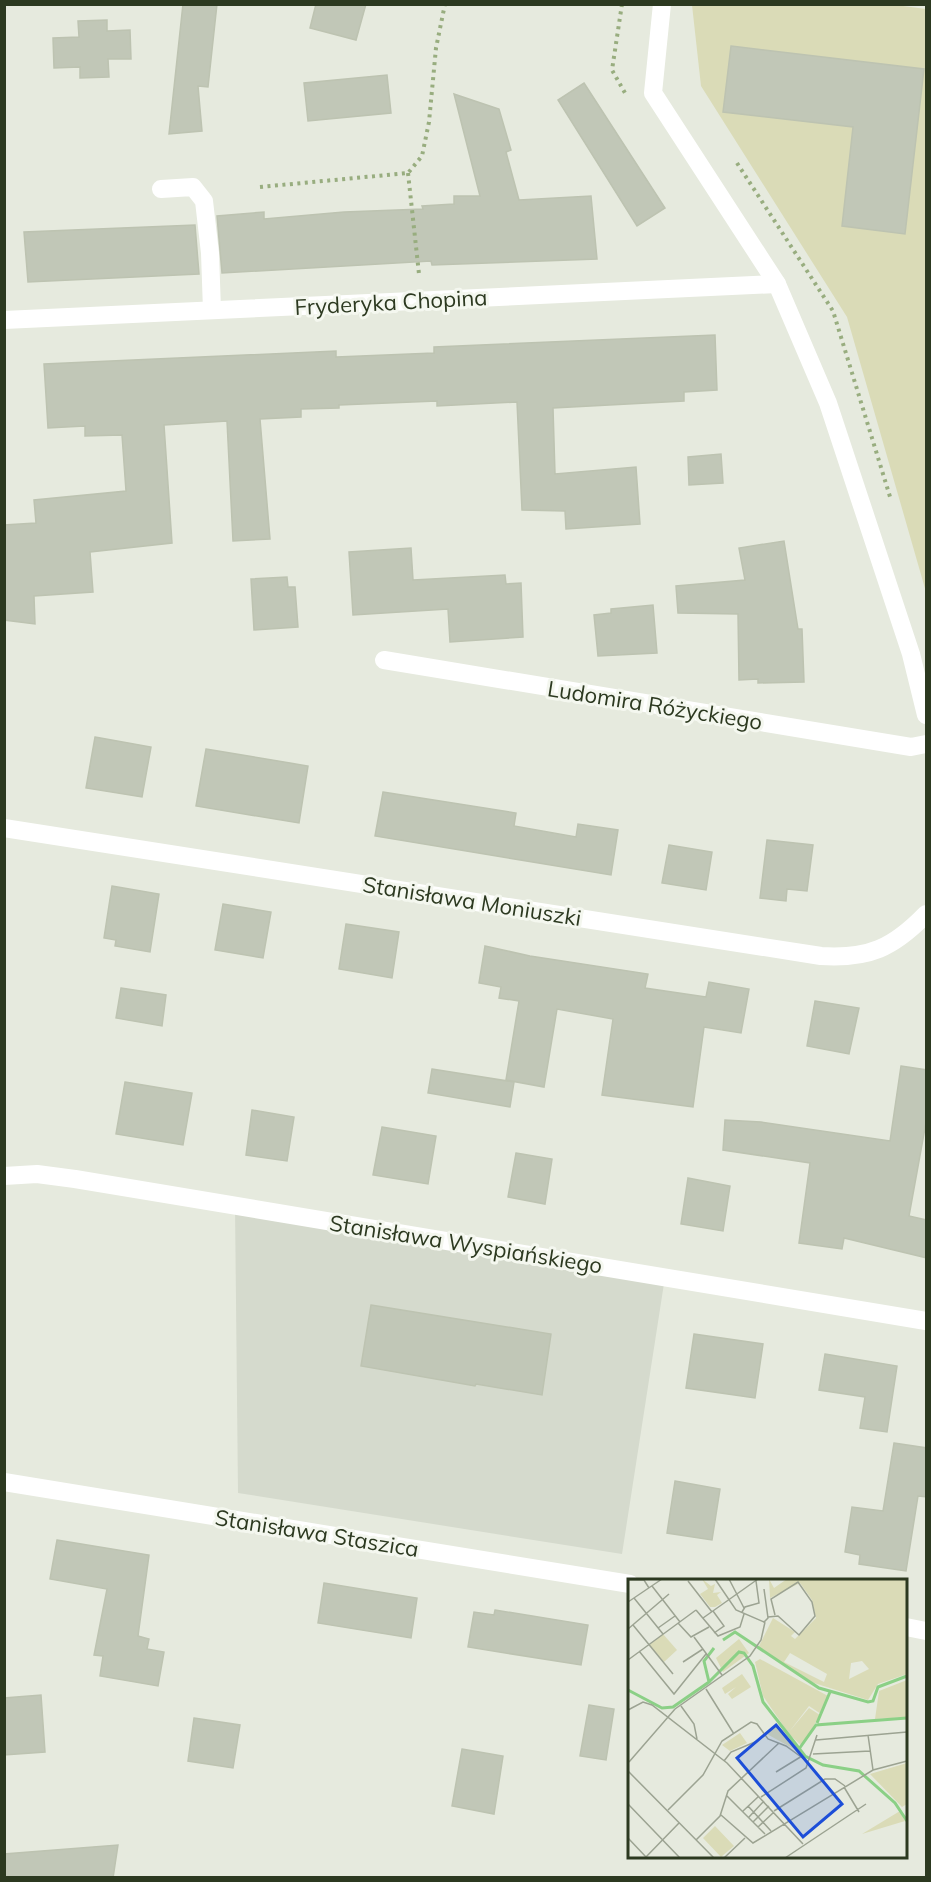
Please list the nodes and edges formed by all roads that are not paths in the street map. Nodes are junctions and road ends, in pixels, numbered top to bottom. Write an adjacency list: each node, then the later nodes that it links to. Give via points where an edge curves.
1 (662, 4): 3 (street, via 653,93)
2 (161, 189): 4 (street, via 193,187 204,201)
3 (777, 284): 4 (street, Fryderyka Chopina); 7 (street, via 828,403 911,654)
4 (212, 310): 5 (street, Fryderyka Chopina)
5 (4, 320)
6 (384, 660): 8 (street, Ludomira Różyckiego, via 911,747)
7 (927, 715)
8 (927, 744)
9 (4, 828): 10 (street, Stanisława Moniuszki, via 820,957 873,953 911,930)
10 (927, 914)
11 (4, 1176): 12 (street, Stanisława Wyspiańskiego, via 38,1174 75,1179)
12 (927, 1321)
13 (4, 1482): 14 (street, Stanisława Staszica)
14 (628, 1584)
15 (907, 1628): 16 (street)
16 (927, 1631)

